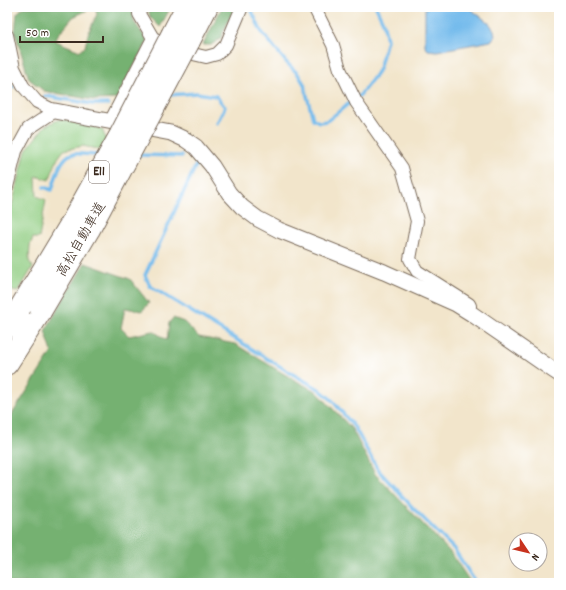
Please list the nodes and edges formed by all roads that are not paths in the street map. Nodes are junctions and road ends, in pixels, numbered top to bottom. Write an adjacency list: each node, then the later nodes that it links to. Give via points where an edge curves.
1 (139, 7): 7 (street, via 140,14)
2 (186, 7): 7 (highway, 高松自動車道 / E11)
3 (207, 7): 7 (highway, 高松自動車道 / E11)
4 (242, 7): 7 (street, via 226,45 218,54 206,57 194,54)
5 (314, 7): 11 (street, via 333,45 340,69 355,100 402,168 417,221 410,259 417,271 469,304)
6 (7, 35): 8 (street, via 14,68 23,86 37,102)
7 (172, 38): 9 (street); 12 (highway, 高松自動車道 / E11, bridge, via 70,226); 13 (highway, 高松自動車道 / E11, bridge, via 89,230)
8 (55, 111): 9 (street); 10 (street, via 28,130 16,151)
9 (110, 122): 11 (street, via 171,133 186,140 212,166 229,193 258,219 384,272 456,304)
10 (7, 187)
11 (472, 314): 14 (street)
12 (7, 327)
13 (7, 364)
14 (559, 374)

